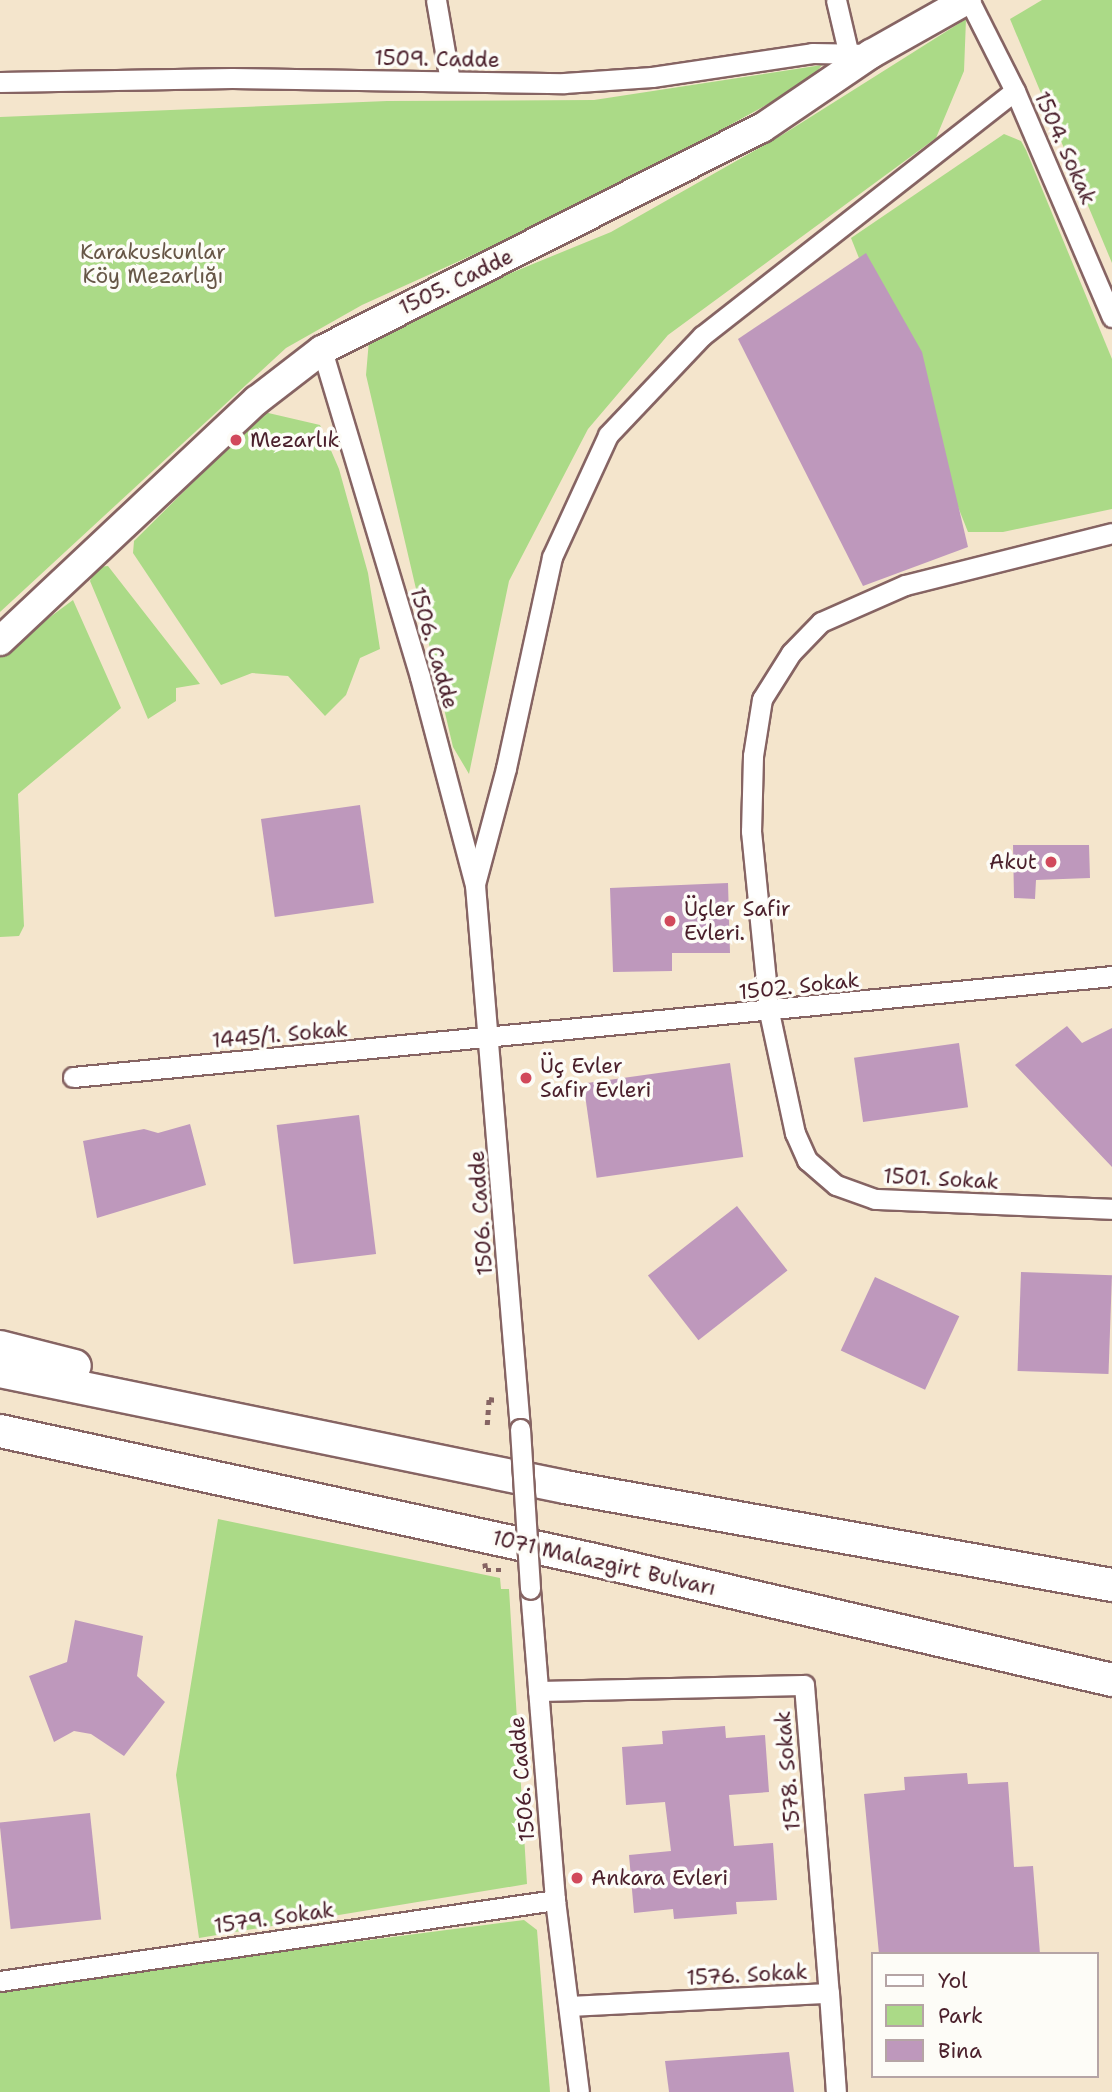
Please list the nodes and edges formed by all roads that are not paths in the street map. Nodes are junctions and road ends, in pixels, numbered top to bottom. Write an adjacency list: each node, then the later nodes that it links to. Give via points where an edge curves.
1 (436, 0): 5 (street)
2 (836, 0): 4 (street)
3 (968, 0): 4 (street, 1505. Cadde); 7 (street, 1504. Sokak)
4 (859, 52): 5 (street, 1509. Cadde, via 603,81); 9 (street, 1505. Cadde, via 762,128)
5 (450, 81): 6 (street, 1509. Cadde)
6 (0, 82)
7 (1015, 90): 8 (street, 1504. Sokak); 12 (street, via 702,336 608,435 552,557)
8 (1112, 317)
9 (322, 350): 11 (street, 1505. Cadde, via 257,400); 12 (street, 1506. Cadde, via 420,677)
10 (1112, 533): 14 (street, 1501. Sokak, via 905,585 821,622 791,653 762,699 753,756 751,831)
11 (0, 641)
12 (475, 885): 15 (street, 1506. Cadde)
13 (1112, 976): 14 (street, 1502. Sokak)
14 (768, 1012): 15 (street, 1502. Sokak); 17 (street, 1501. Sokak, via 795,1133 807,1160 836,1185 875,1199)
15 (491, 1039): 16 (street, 1445/1. Sokak); 26 (street, 1506. Cadde, bridge)
16 (73, 1077)
17 (1112, 1209)
18 (0, 1347): 20 (main road, via 118,1377)
19 (0, 1371): 20 (main road)
20 (235, 1421): 24 (main road, via 565,1487)
21 (0, 1431): 23 (main road, 1071 Malazgirt Bulvarı)
22 (0, 1444): 23 (main road, 1071 Malazgirt Bulvarı)
23 (94, 1451): 25 (main road, 1071 Malazgirt Bulvarı)
24 (1112, 1585)
25 (1112, 1680)
26 (538, 1691): 27 (street, 1506. Cadde); 29 (street, 1578. Sokak, via 804,1685)
27 (555, 1900): 28 (street, 1579. Sokak); 30 (street, 1506. Cadde)
28 (0, 1981)
29 (829, 1993): 30 (street, 1576. Sokak); 32 (street, 1576. Sokak)
30 (569, 2006): 31 (street, 1506. Cadde)
31 (579, 2092)
32 (836, 2092)

